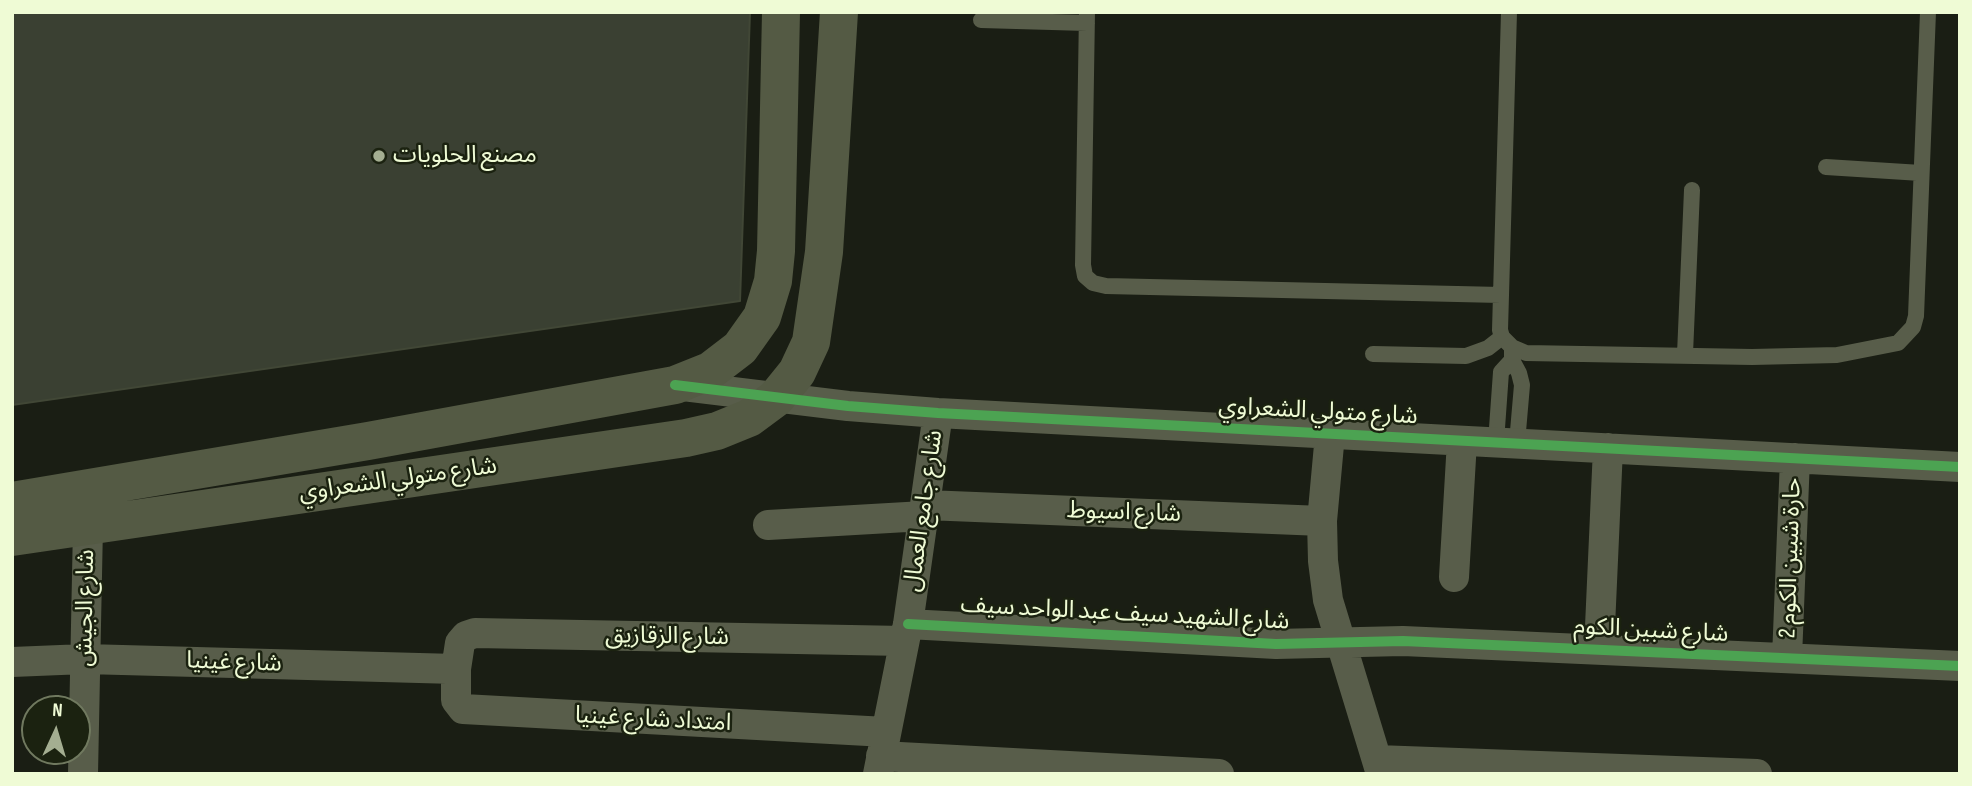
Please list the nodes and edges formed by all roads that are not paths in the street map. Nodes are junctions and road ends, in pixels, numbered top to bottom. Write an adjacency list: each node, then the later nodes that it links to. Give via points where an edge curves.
1 (1509, 12): 10 (lane)
2 (1928, 12): 8 (lane)
3 (1087, 18): 4 (lane); 10 (lane, via 1083,265 1085,276 1093,283)
4 (981, 20)
5 (781, 23): 6 (main road); 14 (main road, via 773,281 762,317 740,348 710,371)
6 (839, 25): 15 (main road, via 817,309 811,342 797,372)
7 (1826, 167): 8 (lane)
8 (1921, 173): 13 (lane, via 1916,316 1907,336 1837,355)
9 (1692, 190): 13 (lane)
10 (1500, 295): 11 (lane, via 1500,330)
11 (1509, 348): 12 (lane, via 1488,348 1466,356); 13 (lane, via 1537,353); 20 (lane, via 1502,372)
12 (1373, 354)
13 (1685, 354)
14 (675, 385): 15 (street, شارع متولي الشعراوي); 18 (main road, شارع متولي الشعراوي)
15 (776, 398): 16 (street, شارع متولي الشعراوي); 25 (main road, شارع متولي الشعراوي, via 749,418 685,438)
16 (938, 413): 17 (street, شارع متولي الشعراوي); 27 (street, شارع جامع العمال)
17 (1330, 434): 19 (street, شارع متولي الشعراوي); 29 (street)
18 (368, 441): 24 (main road, شارع متولي الشعراوي); 25 (main road)
19 (1462, 441): 20 (street, شارع متولي الشعراوي); 33 (street)
20 (1507, 443): 21 (street, شارع متولي الشعراوي)
21 (1608, 448): 22 (street, شارع متولي الشعراوي); 36 (street)
22 (1795, 458): 23 (street, شارع متولي الشعراوي); 37 (street, حارة شبين الكوم 2)
23 (1960, 467)
24 (119, 483): 26 (main road, شارع متولي الشعراوي); 28 (main road)
25 (375, 483): 28 (main road, شارع متولي الشعراوي)
26 (12, 501)
27 (925, 511): 29 (street, شارع اسيوط); 30 (street, شارع اسيوط); 34 (street, شارع جامع العمال)
28 (125, 520): 31 (main road, شارع متولي الشعراوي)
29 (1322, 521): 35 (street, via 1322,561)
30 (768, 525)
31 (88, 526): 32 (main road, شارع متولي الشعراوي); 38 (street, شارع الجيش)
32 (12, 537)
33 (1454, 577)
34 (906, 633): 35 (street, شارع الشهيد سيف عبد الواحد سيف); 41 (street, شارع الزقازيق, via 475,634 460,643); 42 (street, شارع جامع العمال)
35 (1340, 642): 36 (street, شارع شبين الكوم, via 1403,640); 43 (street)
36 (1599, 649): 37 (street, شارع شبين الكوم)
37 (1787, 658): 40 (street, شارع شبين الكوم)
38 (85, 659): 39 (street, شارع غينيا); 41 (street, شارع غينيا); 45 (street, شارع الجيش)
39 (12, 662)
40 (1960, 666)
41 (456, 669): 42 (street, امتداد شارع غينيا, via 456,699 463,709)
42 (882, 754): 44 (street)
43 (1379, 767): 47 (street)
44 (1158, 772): 46 (street)
45 (83, 774)
46 (1219, 774)
47 (1757, 774)

